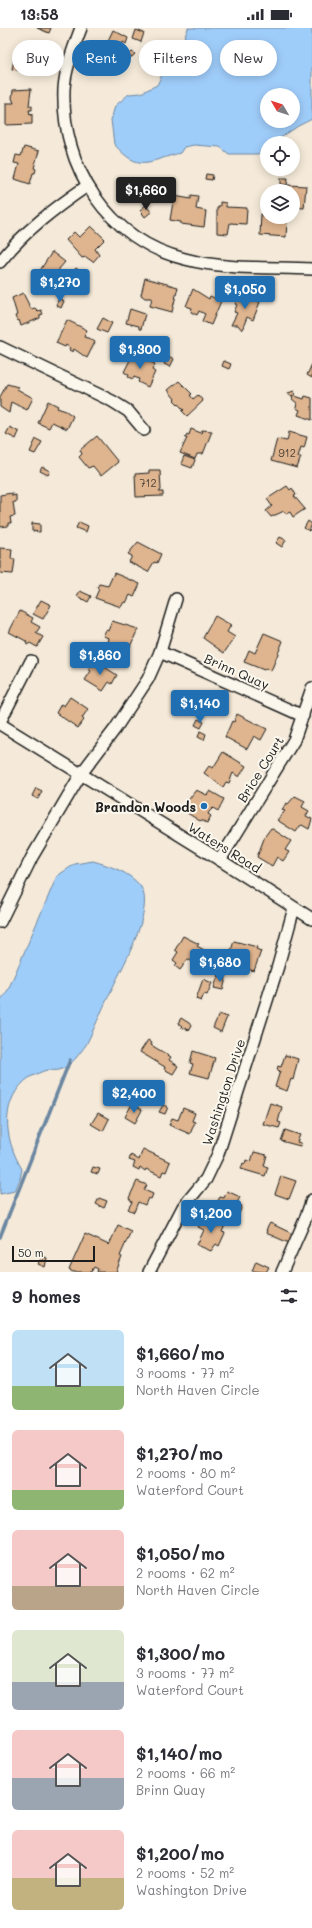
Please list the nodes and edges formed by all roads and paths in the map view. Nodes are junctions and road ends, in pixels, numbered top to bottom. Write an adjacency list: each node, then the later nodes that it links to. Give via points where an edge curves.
1 (81, 28): 2 (street, via 64,88 65,119 72,151)
2 (87, 186): 3 (street, via 51,211 27,232); 4 (street, via 99,204 127,231 169,254 217,264)
3 (0, 262)
4 (312, 269)
5 (0, 347): 6 (street, via 112,400 128,411)
6 (144, 430)
7 (176, 599): 8 (street)
8 (160, 652): 11 (street, Brinn Quay); 13 (street, via 148,679)
9 (31, 661): 12 (street)
10 (312, 688): 11 (street, Brice Court)
11 (303, 716): 14 (street, Brice Court, via 294,740)
12 (0, 723): 13 (street, Waters Road)
13 (81, 774): 14 (street, Waters Road); 17 (street, via 32,857)
14 (220, 860): 15 (street, Waters Road)
15 (294, 908): 16 (street, Waters Road); 19 (street, Washington Drive, via 213,1166 206,1179 183,1207)
16 (312, 919)
17 (0, 922)
18 (312, 1200): 20 (street)
19 (149, 1272)
20 (282, 1272)

